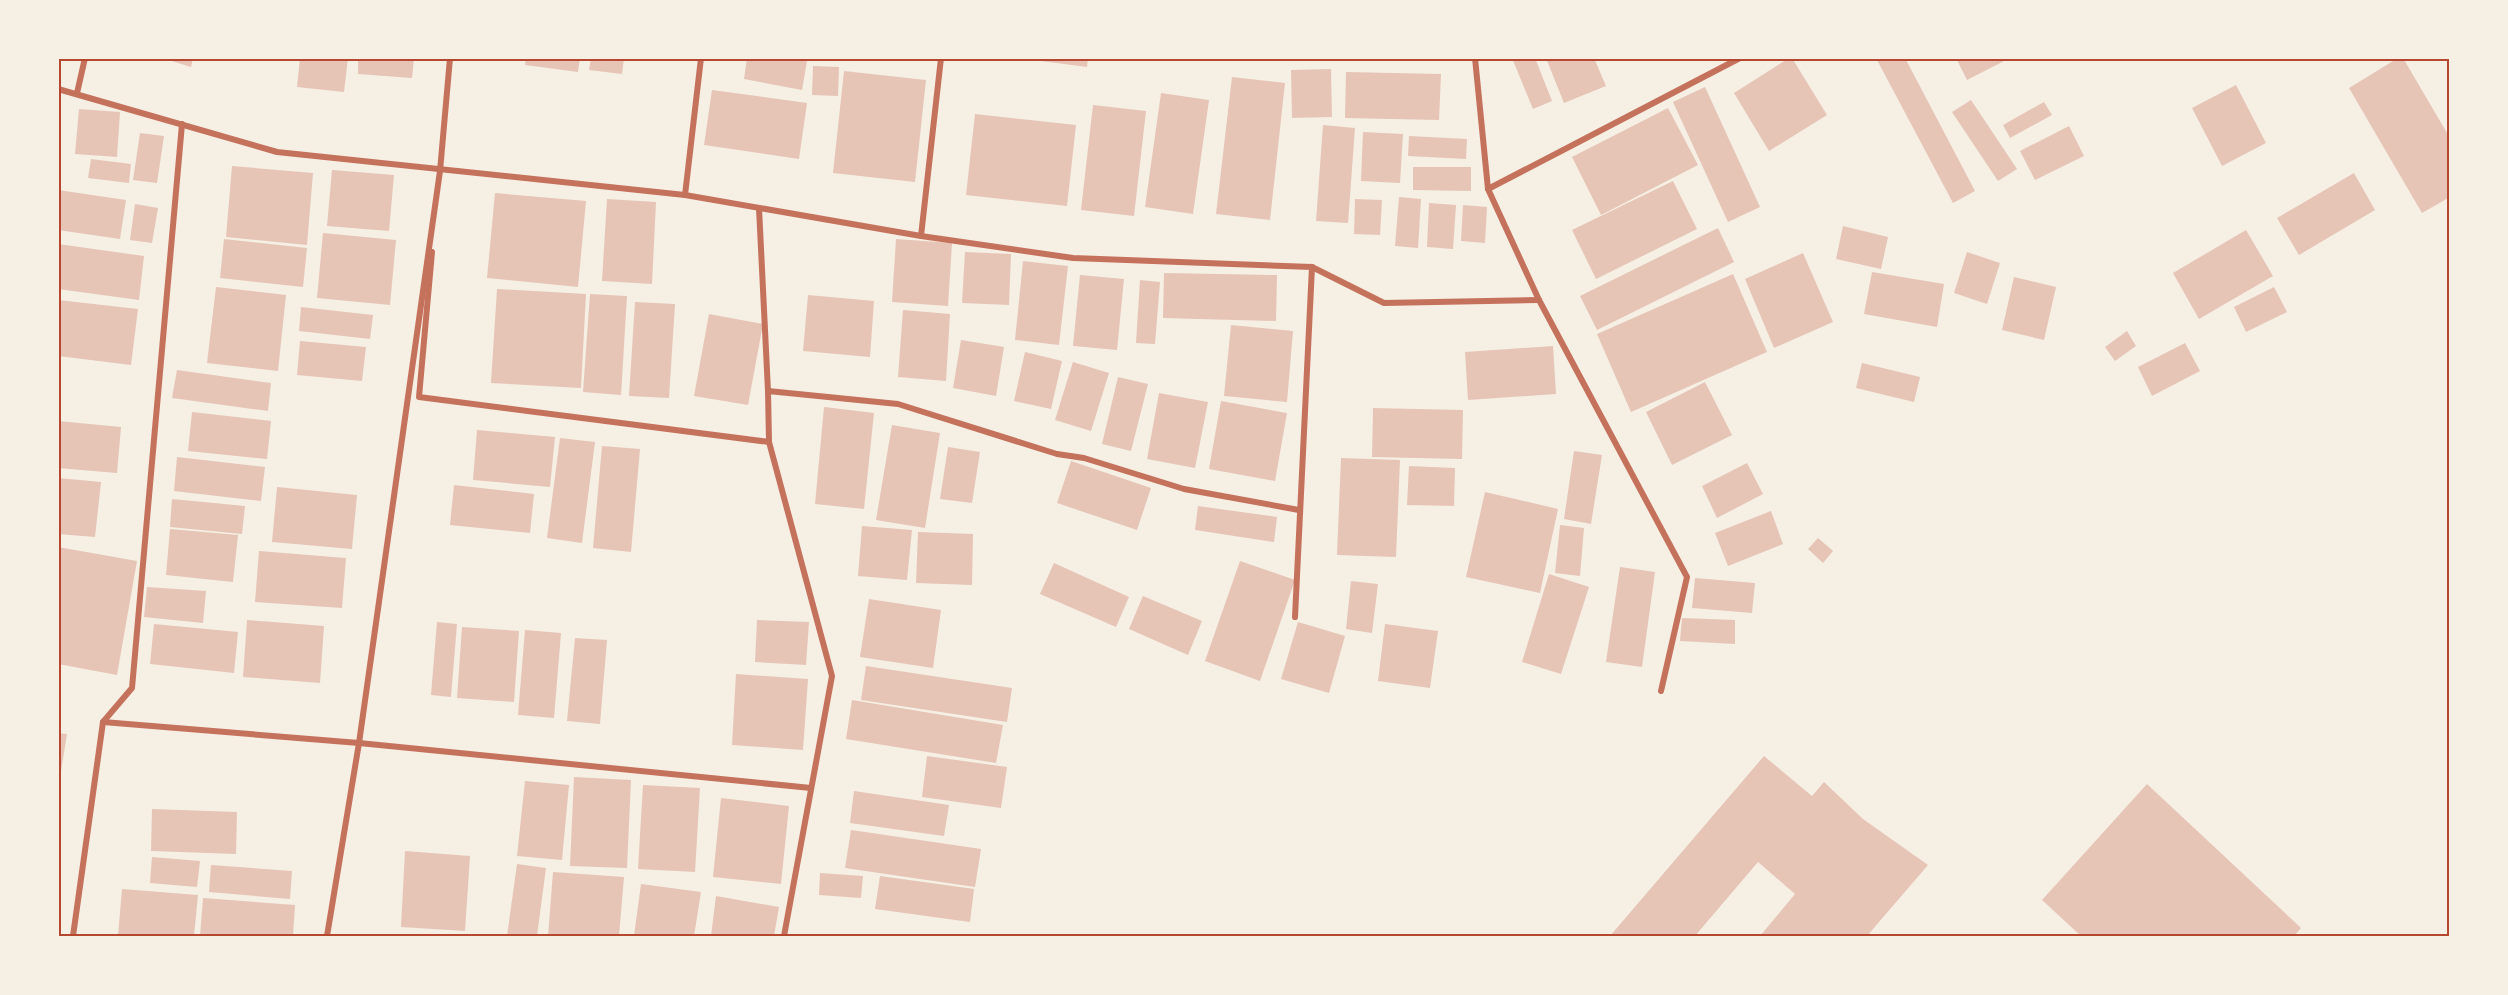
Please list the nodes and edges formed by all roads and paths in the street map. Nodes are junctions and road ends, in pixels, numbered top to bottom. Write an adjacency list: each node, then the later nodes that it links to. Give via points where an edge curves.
1 (85, 58): 8 (street)
2 (450, 58): 10 (street)
3 (701, 58): 12 (street)
4 (940, 58): 14 (street)
5 (1475, 58): 11 (street)
6 (1740, 58): 11 (street)
7 (58, 89): 8 (street)
8 (77, 93): 9 (street)
9 (182, 124): 10 (street, via 278,152); 22 (street, via 132,688)
10 (440, 171): 12 (street); 18 (street, via 419,397); 23 (street)
11 (1488, 189): 16 (street)
12 (685, 195): 13 (street)
13 (759, 208): 14 (street); 17 (street)
14 (921, 236): 15 (street, via 1073,258)
15 (1312, 267): 16 (street, via 1384,303); 19 (street)
16 (1539, 300): 21 (street, via 1687,578)
17 (768, 391): 18 (street); 19 (street, via 898,405 1184,489)
18 (769, 442): 24 (street, via 832,676)
19 (1299, 510): 20 (street)
20 (1295, 617)
21 (1661, 691)
22 (104, 722): 23 (street); 25 (street)
23 (358, 743): 24 (street); 26 (street)
24 (811, 788): 27 (street)
25 (73, 936)
26 (327, 936)
27 (784, 936)

